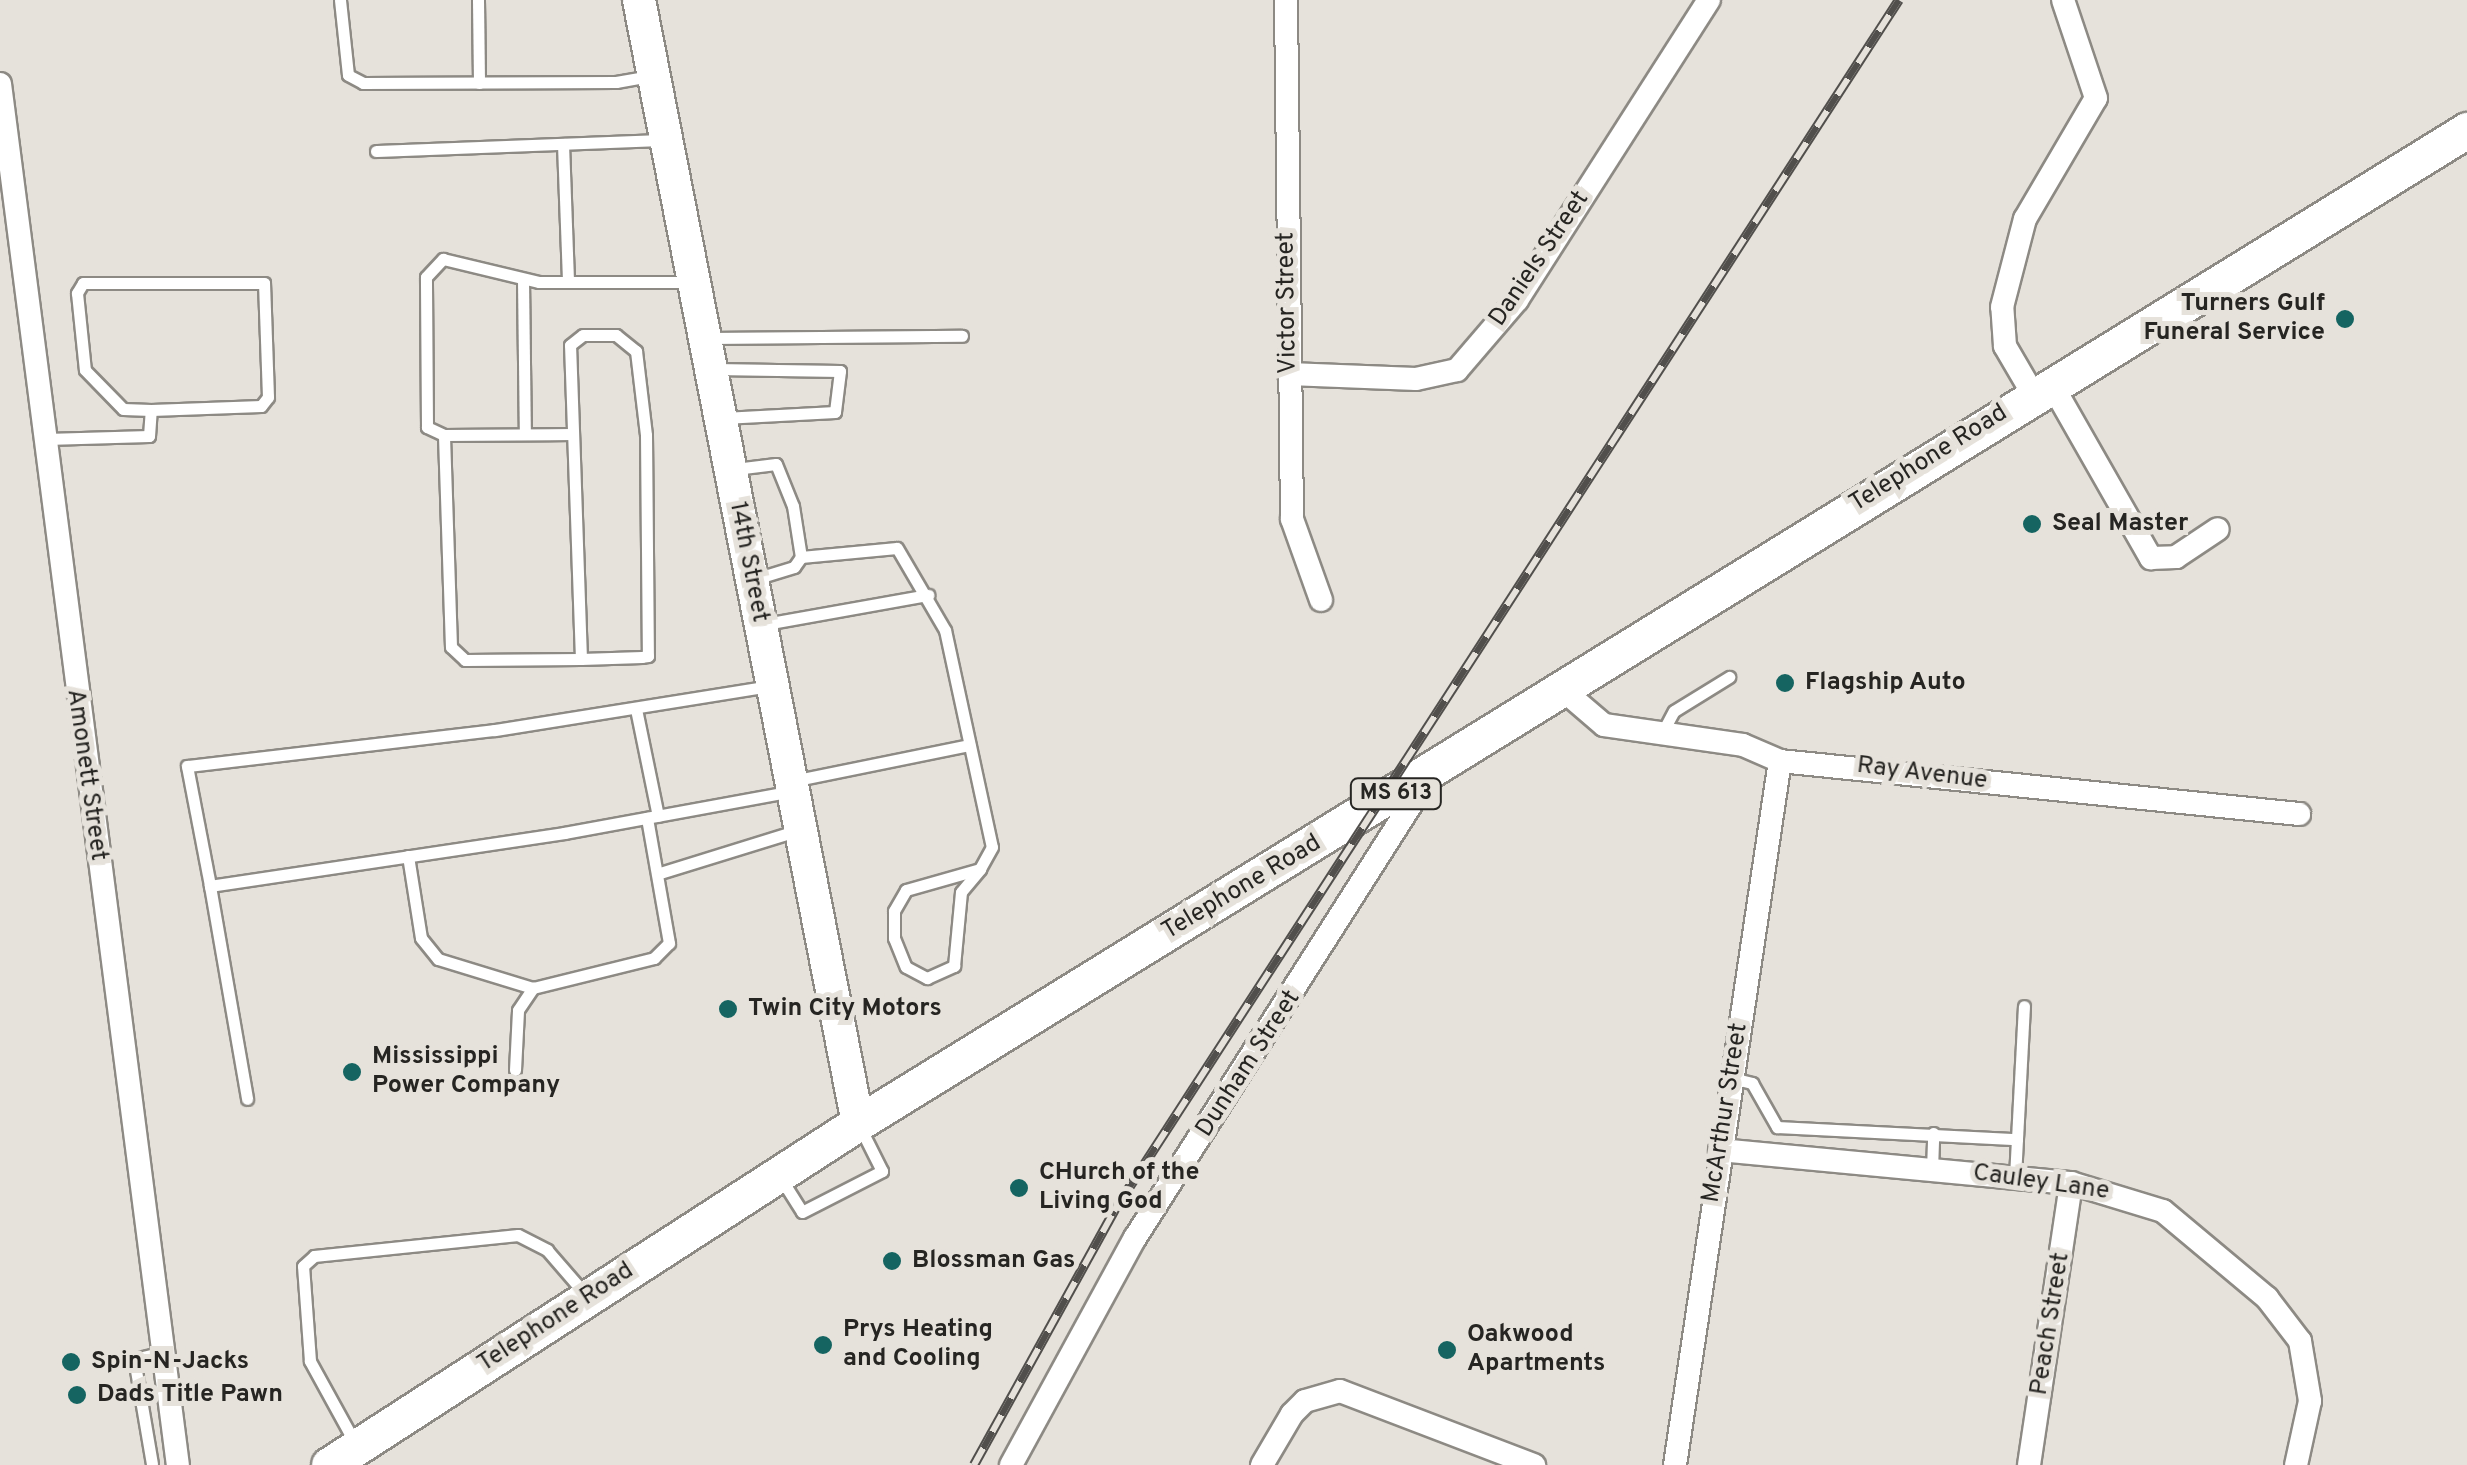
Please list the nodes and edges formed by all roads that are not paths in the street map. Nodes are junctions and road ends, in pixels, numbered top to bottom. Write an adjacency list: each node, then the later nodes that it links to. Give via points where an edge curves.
1 (340, 0): 8 (lane, via 348,75 363,84)
2 (478, 0): 8 (lane)
3 (639, 0): 7 (street, 14th Street)
4 (1286, 0): 19 (street, Victor Street)
5 (2063, 0): 20 (street, via 2096,98 2024,219 2002,307 2005,346)
6 (1707, 1): 19 (street, Daniels Street, via 1516,300 1472,357 1457,370 1416,380)
7 (654, 75): 8 (lane, via 616,82); 11 (street, 14th Street)
8 (479, 83)
9 (0, 84): 26 (street, Amonett Street)
10 (2467, 130): 20 (main road, Telephone Road / MS 613)
11 (666, 140): 12 (lane); 16 (street, 14th Street)
12 (563, 144): 13 (lane); 15 (lane)
13 (376, 151)
14 (523, 280): 15 (lane); 23 (lane); 25 (lane, via 454,260 429,267 428,427)
15 (568, 282): 16 (lane)
16 (694, 282): 18 (street, 14th Street)
17 (962, 336): 18 (lane)
18 (707, 354): 22 (street, 14th Street); 22 (lane, via 840,371 835,412)
19 (1289, 374): 32 (street, Victor Street, via 1292,519)
20 (2042, 389): 28 (street, via 2151,558 2176,557); 37 (main road, Telephone Road / MS 613)
21 (152, 410): 21 (lane, via 261,406 268,397 264,283 82,283 77,293 85,370 123,410); 26 (lane, via 149,436)
22 (720, 418): 27 (street, 14th Street)
23 (525, 434): 24 (lane); 25 (lane)
24 (573, 434): 34 (lane); 34 (lane, via 570,346 583,335 630,341 646,435 652,644 642,658)
25 (444, 435): 34 (lane, via 455,655)
26 (42, 439): 65 (street, Amonett Street)
27 (730, 470): 29 (lane, via 782,469); 30 (street, 14th Street)
28 (2218, 530)
29 (801, 558): 30 (lane); 31 (lane, via 897,548)
30 (751, 580): 33 (street, 14th Street)
31 (928, 594): 33 (lane); 40 (lane, via 945,630)
32 (1321, 600)
33 (760, 625): 36 (street, 14th Street)
34 (581, 658)
35 (1730, 678): 39 (lane, via 1674,711)
36 (772, 686): 38 (lane); 43 (street, 14th Street)
37 (1563, 690): 39 (street, Ray Avenue, via 1604,725); 42 (main road, Telephone Road / MS 613)
38 (636, 708): 45 (lane); 50 (lane, via 187,766)
39 (1661, 735): 41 (street, Ray Avenue, via 1743,744)
40 (970, 745): 43 (lane); 48 (lane, via 992,847)
41 (1780, 761): 44 (street, Ray Avenue); 54 (street, McArthur Street)
42 (1433, 770): 56 (main road, Telephone Road / MS 613); 69 (street, Dunham Street, via 1135,1238)
43 (791, 786): 45 (lane); 46 (street, 14th Street)
44 (2299, 814)
45 (652, 817): 47 (lane); 49 (lane)
46 (799, 830): 49 (lane); 56 (street, 14th Street)
47 (408, 856): 50 (lane); 51 (lane, via 422,938 438,959)
48 (980, 869): 48 (lane, via 906,890 894,911 894,938 906,968 927,978 954,966 961,892)
49 (660, 872): 51 (lane, via 668,943 654,958)
50 (210, 886): 55 (lane)
51 (533, 988): 53 (lane, via 518,1010)
52 (2024, 1006): 58 (lane)
53 (515, 1070)
54 (1732, 1078): 57 (lane, via 1752,1083 1777,1127); 59 (street, McArthur Street)
55 (247, 1099)
56 (858, 1123): 61 (main road, Telephone Road / MS 613); 61 (lane, via 882,1171 802,1212)
57 (1933, 1133): 58 (lane); 60 (lane)
58 (2017, 1139): 62 (lane)
59 (1720, 1150): 60 (street, Cauley Lane); 72 (street, McArthur Street)
60 (1932, 1170): 62 (street, Cauley Lane)
61 (778, 1174): 64 (main road, Telephone Road / MS 613)
62 (2014, 1176): 63 (street, Cauley Lane)
63 (2071, 1183): 73 (street, Peach Street); 74 (street, Cauley Lane, via 2162,1211 2290,1324 2308,1368 2310,1402)
64 (588, 1298): 66 (main road, Telephone Road / MS 613); 66 (lane, via 547,1250 518,1235 314,1256 304,1266 310,1361)
65 (163, 1352): 67 (street, Amonett Street); 68 (lane, via 138,1358 136,1365)
66 (343, 1456)
67 (178, 1462): 68 (lane)
68 (152, 1465)
69 (1011, 1465)
70 (1262, 1465): 71 (street, via 1292,1414 1306,1401 1340,1391)
71 (1534, 1465)
72 (1675, 1465)
73 (2029, 1465)
74 (2296, 1465)

